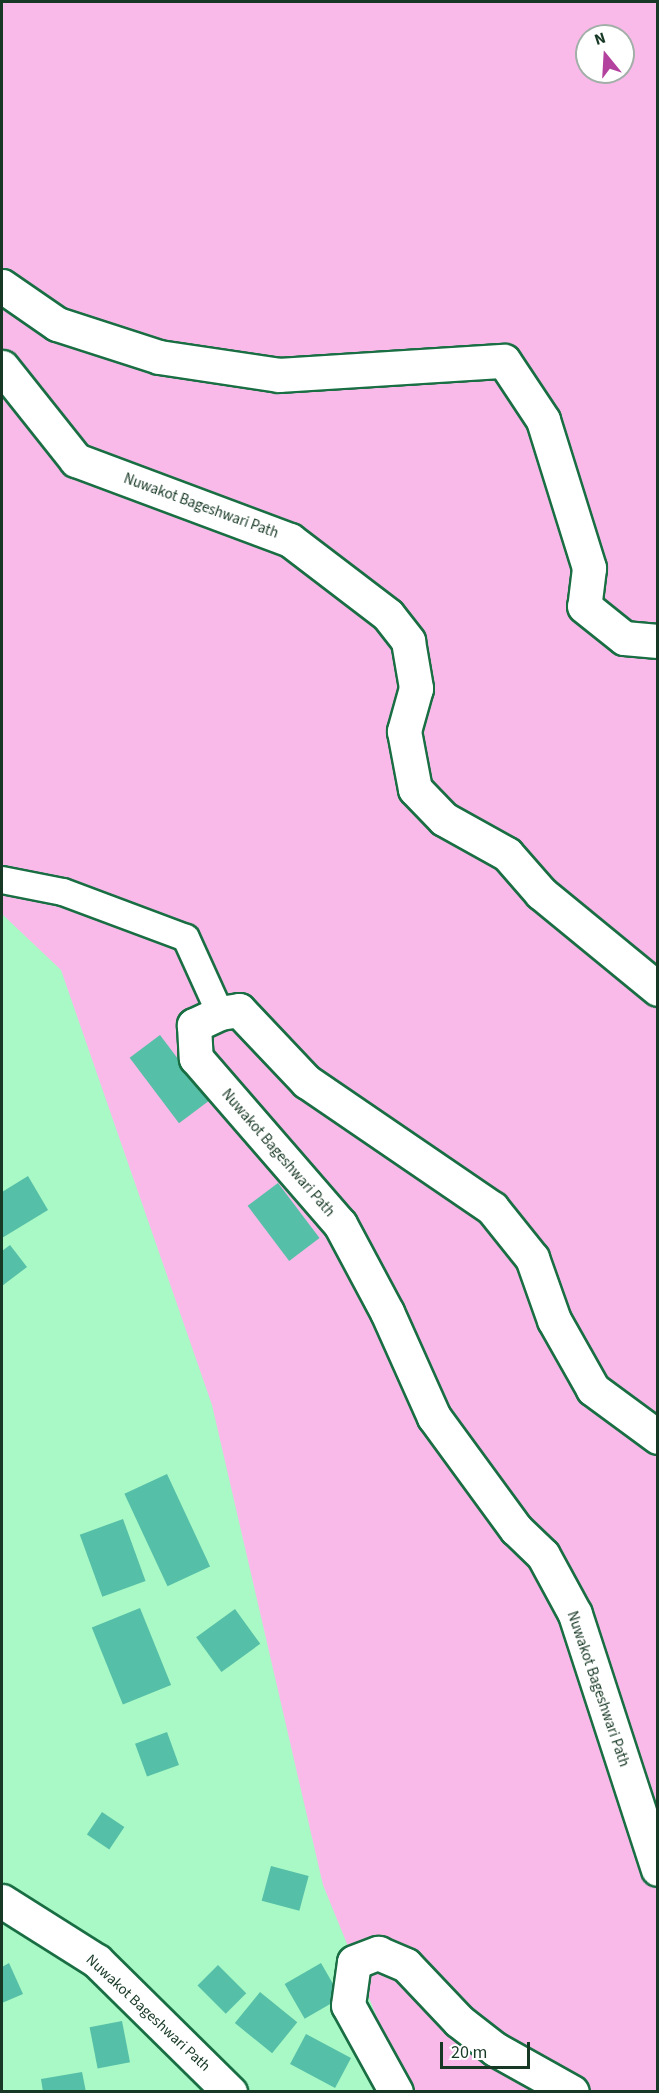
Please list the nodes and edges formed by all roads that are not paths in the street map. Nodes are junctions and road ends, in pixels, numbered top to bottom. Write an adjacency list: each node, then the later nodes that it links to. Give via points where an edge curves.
1 (2, 286): 3 (street, via 57,324 100,340 159,357 225,367 279,375 504,361 543,420 589,568 584,606 624,638)
2 (2, 367): 5 (street, Nuwakot Bageshwari Path, via 76,460 290,540 388,615 408,641 416,688 404,731 415,789 444,819 507,854 541,893)
3 (657, 641)
4 (2, 880): 6 (street, via 63,892 186,938)
5 (657, 989)
6 (220, 1013): 7 (street, via 239,1010 307,1082 492,1208 532,1258 554,1320 593,1389); 8 (street, Nuwakot Bageshwari Path, via 194,1025 196,1058 340,1224 387,1312 434,1417 516,1528 543,1555 575,1614)
7 (657, 1437)
8 (657, 1869)
9 (2, 1901): 10 (street, Nuwakot Bageshwari Path, via 97,1960)
10 (230, 2091)
11 (396, 2091): 12 (street, via 348,2005 354,1962 378,1953 406,1965 459,2021 495,2049)
12 (572, 2091)

